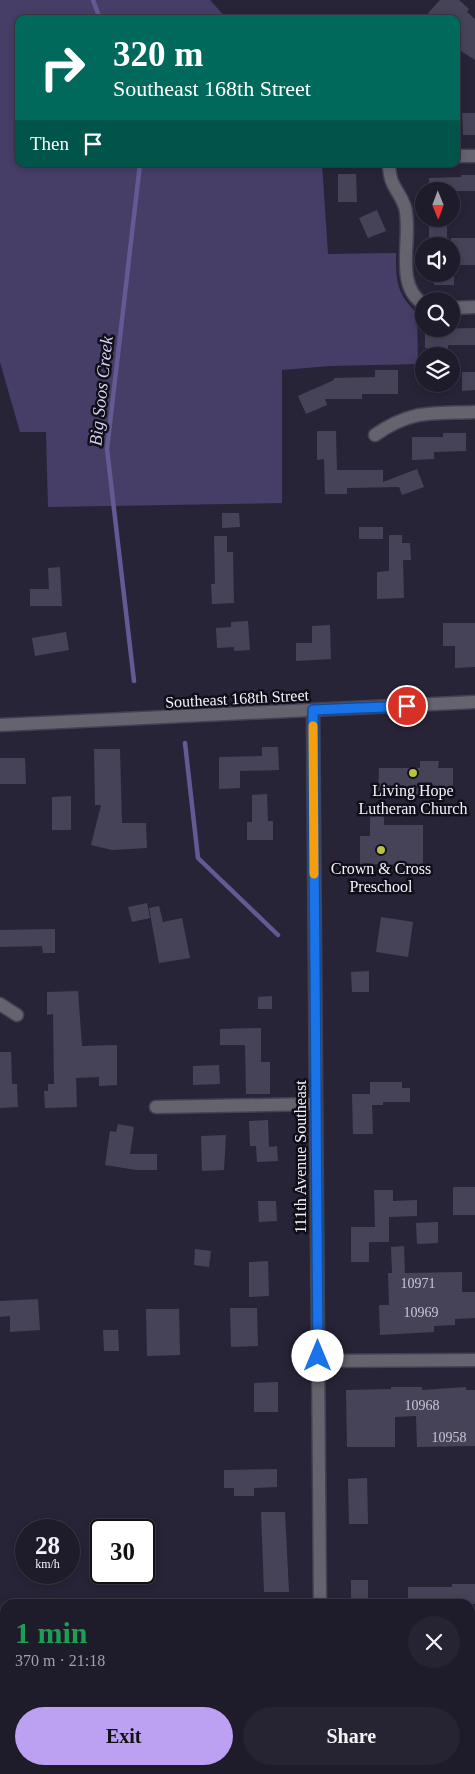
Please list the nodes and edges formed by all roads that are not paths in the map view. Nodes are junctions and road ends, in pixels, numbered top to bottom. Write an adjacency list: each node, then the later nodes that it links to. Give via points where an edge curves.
1 (460, 156): 2 (street)
2 (475, 156)
3 (389, 167): 4 (street, via 390,180 405,208 407,273)
4 (415, 295)
5 (475, 307): 6 (street)
6 (460, 308)
7 (475, 412): 8 (street, via 411,415)
8 (375, 435)
9 (475, 702): 10 (street, Southeast 168th Street)
10 (313, 710): 11 (street, Southeast 168th Street); 14 (street, 111th Avenue Southeast)
11 (0, 725)
12 (0, 1004): 13 (street)
13 (17, 1015)
14 (316, 1104): 15 (street); 17 (street, 111th Avenue Southeast)
15 (156, 1107)
16 (475, 1360): 17 (street)
17 (318, 1362): 18 (street, 111th Avenue Southeast)
18 (320, 1599)

